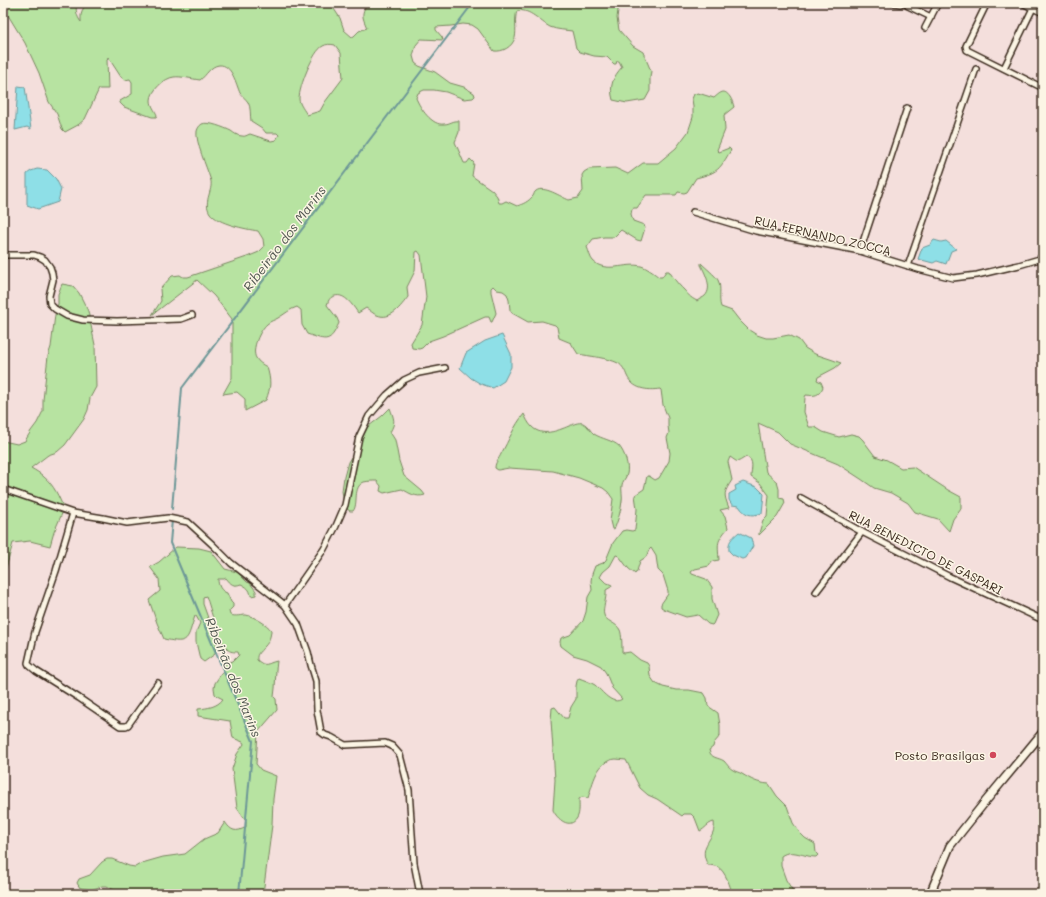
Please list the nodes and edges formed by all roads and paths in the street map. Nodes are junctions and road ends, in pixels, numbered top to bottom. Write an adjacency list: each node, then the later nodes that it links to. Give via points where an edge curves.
1 (894, 3): 2 (street)
2 (905, 3): 8 (street)
3 (938, 3): 8 (street)
4 (987, 3): 10 (street, via 966,48)
5 (1022, 3): 6 (street)
6 (1033, 8): 7 (street); 10 (street)
7 (1043, 13)
8 (931, 18): 9 (street)
9 (925, 28)
10 (1004, 68): 12 (street)
11 (976, 69): 18 (street)
12 (1043, 86)
13 (907, 108): 15 (street)
14 (693, 212): 15 (street, RUA FERNANDO ZOCCA, via 756,231)
15 (860, 251): 18 (street, RUA FERNANDO ZOCCA)
16 (3, 255): 19 (street, via 34,255 45,260 50,267 53,280 50,304 67,316 83,320 117,321 181,319)
17 (1043, 258): 18 (street, RUA FERNANDO ZOCCA, via 953,278)
18 (908, 266)
19 (192, 315)
20 (445, 368): 26 (street, via 418,373 404,380 369,416 359,437 345,506 324,549)
21 (3, 489): 23 (street)
22 (801, 498): 24 (street, RUA BENEDICTO DE GASPARI)
23 (73, 513): 26 (street, via 127,523 168,518 188,522 231,563); 28 (street, via 35,632 28,657 29,665 120,726 128,725)
24 (862, 532): 25 (street); 27 (street, RUA BENEDICTO DE GASPARI)
25 (816, 592)
26 (285, 605): 30 (street, via 298,624 308,652 316,681 321,732 345,745 385,743 392,746 400,756 409,790 414,863)
27 (1043, 620)
28 (158, 683)
29 (1043, 732): 31 (main road, via 950,846)
30 (420, 894)
31 (930, 894)

